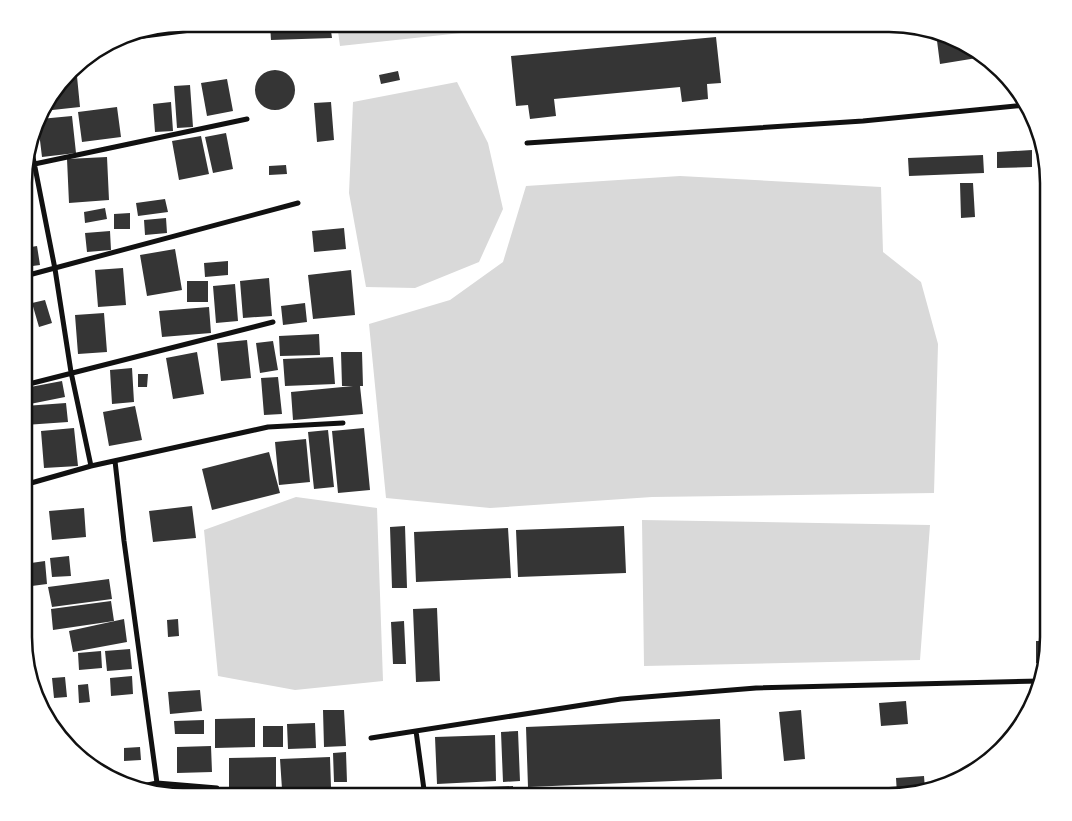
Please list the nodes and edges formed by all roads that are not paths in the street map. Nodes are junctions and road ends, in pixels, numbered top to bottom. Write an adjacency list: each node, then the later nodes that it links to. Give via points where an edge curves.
1 (1018, 106): 3 (street, via 853,122)
2 (247, 119): 4 (street)
3 (527, 143)
4 (35, 164): 6 (street)
5 (298, 203): 6 (street)
6 (55, 269): 7 (street); 9 (street)
7 (32, 274)
8 (273, 322): 9 (street)
9 (71, 372): 10 (street); 13 (street)
10 (32, 383)
11 (343, 423): 12 (street, via 268,428)
12 (115, 461): 13 (street); 18 (street)
13 (91, 466): 14 (street)
14 (33, 483)
15 (1033, 681): 16 (street, via 756,688 621,699)
16 (416, 731): 17 (street); 21 (street)
17 (371, 738)
18 (157, 783): 19 (street); 20 (street)
19 (150, 785)
20 (217, 788)
21 (424, 788)

